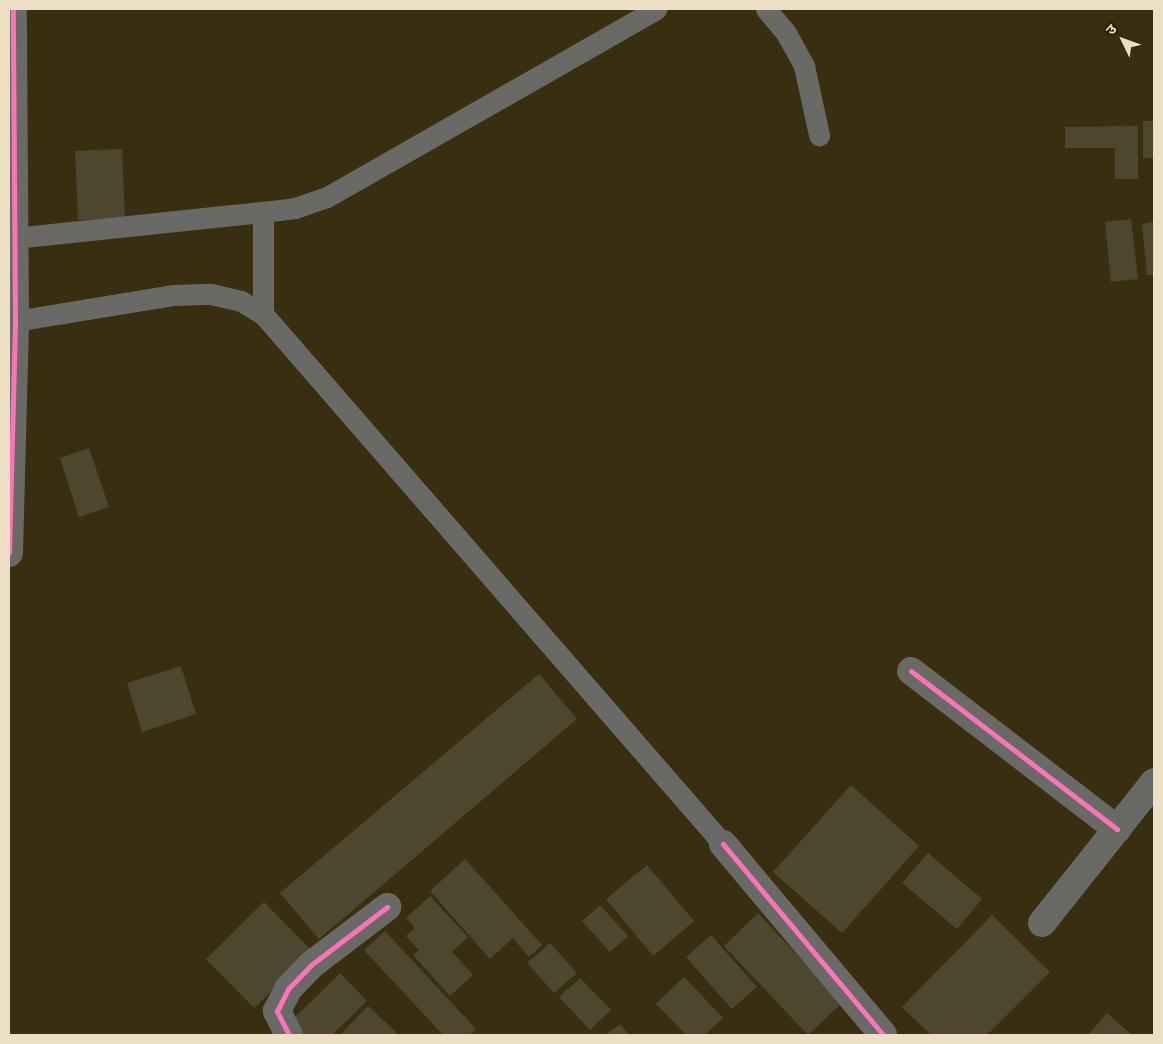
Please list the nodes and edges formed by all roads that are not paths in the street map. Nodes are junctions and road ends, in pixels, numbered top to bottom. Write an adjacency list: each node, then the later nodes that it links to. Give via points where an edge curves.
1 (13, 9): 6 (street)
2 (656, 9): 5 (lane, via 327,196 295,208)
3 (766, 9): 4 (lane, via 786,33 804,66)
4 (819, 135)
5 (263, 212): 6 (lane); 7 (lane)
6 (14, 238): 8 (street)
7 (263, 314): 8 (lane, via 241,301 211,294 174,295); 13 (lane)
8 (15, 321): 9 (street)
9 (9, 553)
10 (911, 671): 12 (street)
11 (1154, 782): 12 (street)
12 (1117, 828): 15 (street)
13 (723, 844): 17 (street)
14 (387, 907): 16 (street, via 311,964 288,990 277,1011)
15 (1042, 923)
16 (289, 1035)
17 (883, 1035)

